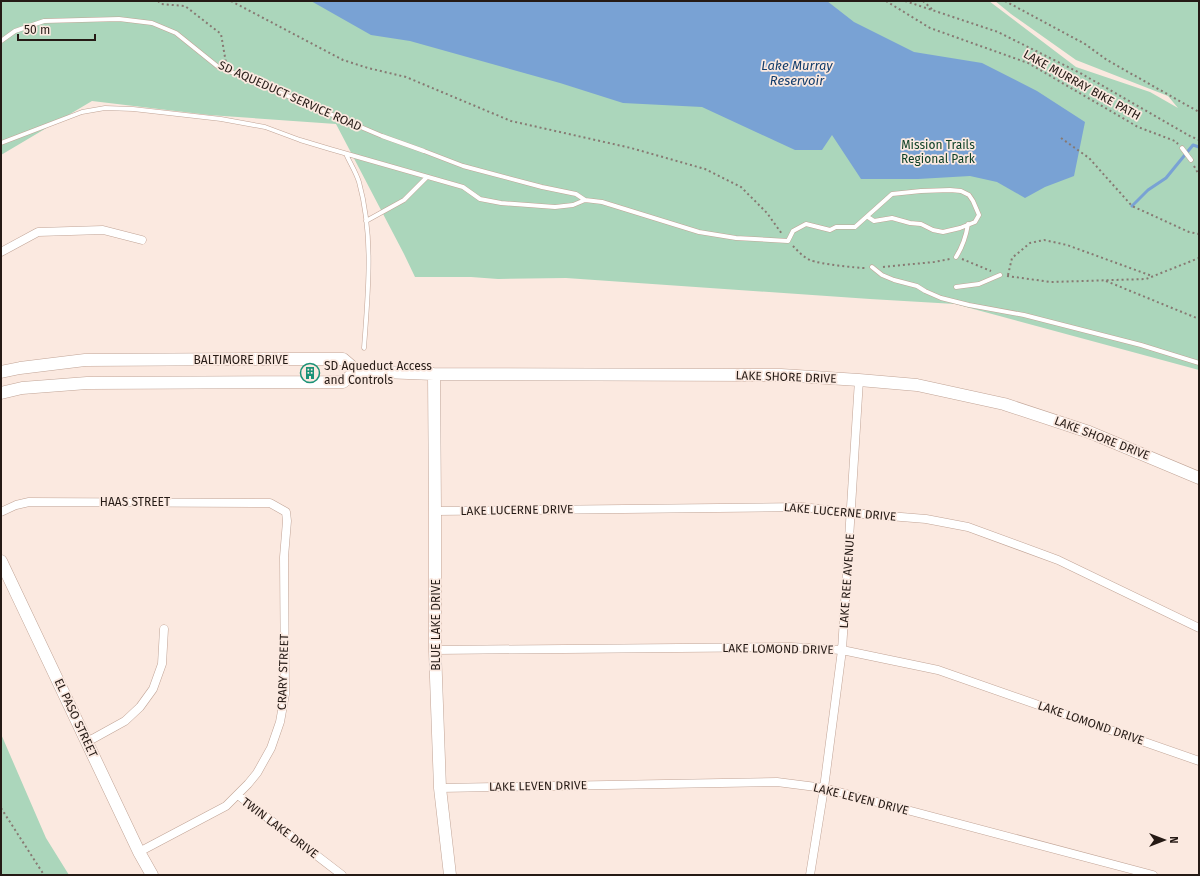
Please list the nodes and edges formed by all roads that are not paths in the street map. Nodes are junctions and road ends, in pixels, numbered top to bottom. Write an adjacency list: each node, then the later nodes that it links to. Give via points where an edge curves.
1 (1, 41): 7 (lane, SD AQUEDUCT SERVICE ROAD, via 15,31 44,21 119,20 152,23 176,33 217,66 382,136 462,166 576,194)
2 (1, 143): 4 (lane, SD AQUEDUCT SERVICE ROAD, via 82,112 105,108 221,119 265,126)
3 (1182, 148): 5 (lane)
4 (346, 154): 6 (lane, SD AQUEDUCT SERVICE ROAD); 9 (lane, via 359,181)
5 (1192, 160)
6 (427, 177): 7 (lane, SD AQUEDUCT SERVICE ROAD, via 463,187 480,199 501,203 555,207 573,205); 9 (lane, via 404,200)
7 (585, 200): 8 (lane, SD AQUEDUCT SERVICE ROAD, via 602,202 699,232 736,238 788,241 793,231 806,224 830,230 855,227)
8 (868, 217): 10 (lane, via 874,221 892,218 943,232); 10 (lane, via 892,194 950,190 961,191 974,201 980,215 975,222)
9 (366, 221): 17 (lane, via 368,286)
10 (968, 224): 13 (lane, via 966,239)
11 (142, 240): 12 (street, via 103,230 38,232)
12 (1, 252)
13 (956, 257)
14 (872, 267): 18 (lane, via 882,275 917,286 942,298 1024,315 1141,345)
15 (1000, 275): 16 (lane, via 979,284)
16 (956, 287)
17 (364, 348)
18 (1199, 363)
19 (357, 371): 20 (main road, BALTIMORE DRIVE, via 343,359 261,359 85,360); 21 (main road, LAKE SHORE DRIVE); 23 (main road, BALTIMORE DRIVE, via 343,382 87,382 22,388)
20 (1, 372)
21 (434, 374): 22 (main road, LAKE SHORE DRIVE, via 781,375); 26 (main road, BLUE LAKE DRIVE)
22 (859, 380): 24 (main road, LAKE SHORE DRIVE, via 917,385 1004,404 1089,432); 28 (street, LAKE REE AVENUE)
23 (1, 393)
24 (1199, 478)
25 (270, 503): 27 (street, HAAS STREET, via 29,502); 38 (street, CRARY STREET, via 286,512 287,521 284,557 285,694 276,735 268,755)
26 (436, 511): 28 (street, LAKE LUCERNE DRIVE, via 802,507); 32 (main road, BLUE LAKE DRIVE)
27 (1, 512)
28 (852, 513): 31 (street, LAKE LUCERNE DRIVE, via 926,519 968,527 1058,560); 33 (street, LAKE REE AVENUE)
29 (1, 561): 34 (main road, EL PASO STREET)
30 (164, 628): 34 (street, via 162,664 153,689 140,707 125,721)
31 (1199, 628)
32 (435, 650): 33 (street, LAKE LOMOND DRIVE, via 791,647); 36 (main road, BLUE LAKE DRIVE)
33 (842, 650): 35 (street, LAKE LOMOND DRIVE, via 938,670); 37 (street, LAKE REE AVENUE)
34 (87, 742): 39 (main road, EL PASO STREET)
35 (1199, 761)
36 (440, 788): 37 (street, LAKE LEVEN DRIVE, via 777,782); 42 (main road, BLUE LAKE DRIVE)
37 (824, 788): 43 (street, LAKE REE AVENUE); 44 (street, LAKE LEVEN DRIVE)
38 (238, 795): 39 (street, CRARY STREET, via 226,806); 41 (street, TWIN LAKE DRIVE)
39 (139, 852): 40 (main road, EL PASO STREET)
40 (152, 875)
41 (342, 875)
42 (450, 875)
43 (810, 875)
44 (1153, 875)

